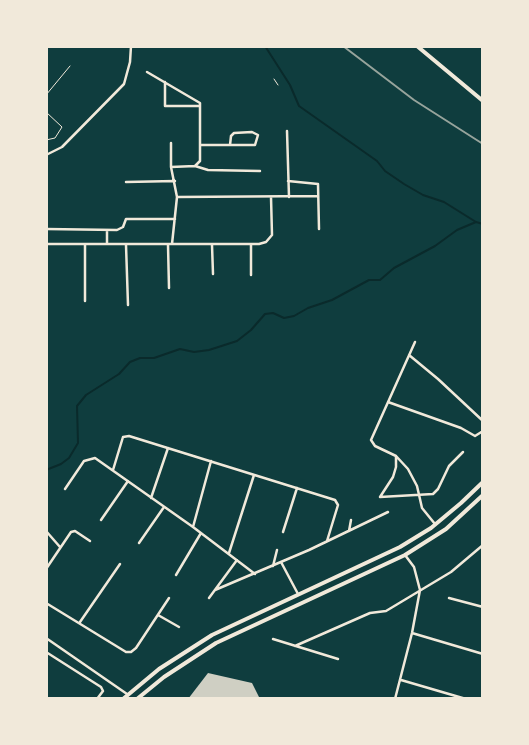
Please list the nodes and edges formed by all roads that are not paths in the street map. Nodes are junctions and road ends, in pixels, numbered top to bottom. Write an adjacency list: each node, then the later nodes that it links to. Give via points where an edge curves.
1 (132, 46): 15 (street, via 124,84 62,147)
2 (417, 46): 7 (main road)
3 (70, 66): 6 (lane)
4 (147, 72): 5 (street)
5 (165, 82): 8 (street, via 197,100); 8 (street, via 165,106)
6 (46, 95)
7 (483, 101)
8 (200, 106): 13 (street)
9 (46, 112): 11 (lane, via 62,127 54,138)
10 (287, 130): 21 (street)
11 (46, 140)
12 (171, 143): 17 (street)
13 (201, 144): 14 (street); 16 (street, via 200,162)
14 (230, 145): 14 (street, via 234,133 252,132 258,136 255,145)
15 (46, 155)
16 (195, 166): 17 (street); 18 (street, via 208,170)
17 (171, 167): 19 (street)
18 (260, 171)
19 (175, 181): 20 (street); 23 (street)
20 (126, 182)
21 (288, 182): 22 (street, via 317,183); 25 (street)
22 (318, 196): 25 (street); 28 (street)
23 (177, 197): 24 (street); 26 (street)
24 (271, 197): 25 (street); 35 (street, via 272,235 263,243)
25 (288, 197)
26 (176, 219): 29 (street, via 126,219 122,228); 36 (street)
27 (46, 229): 29 (street)
28 (319, 229)
29 (107, 230): 32 (street)
30 (46, 244): 31 (street)
31 (85, 244): 32 (street); 40 (street)
32 (108, 244): 33 (street)
33 (126, 244): 36 (street); 41 (street)
34 (212, 244): 35 (street); 36 (street); 37 (street)
35 (251, 244): 38 (street)
36 (170, 245): 39 (street)
37 (213, 274)
38 (251, 275)
39 (169, 288)
40 (85, 301)
41 (128, 305)
42 (415, 342): 43 (street)
43 (409, 355): 44 (street); 45 (street)
44 (388, 402): 46 (street, via 461,428 474,436); 49 (street, via 371,440 375,446)
45 (483, 421)
46 (483, 431)
47 (168, 448): 50 (street); 51 (street, via 125,436); 59 (street)
48 (463, 452): 57 (street, via 449,466 436,492)
49 (396, 456): 57 (street, via 412,473); 57 (street, via 393,477 380,497)
50 (211, 461): 52 (street); 65 (street)
51 (113, 470): 53 (street); 56 (street, via 95,458 87,459)
52 (254, 475): 55 (street); 76 (street)
53 (128, 481): 59 (street); 62 (street)
54 (483, 482): 64 (main road)
55 (297, 488): 68 (street); 71 (street, via 337,502)
56 (65, 490)
57 (420, 495): 64 (street, via 422,508)
58 (483, 495): 77 (main road, via 446,529)
59 (151, 498): 60 (street)
60 (164, 507): 65 (street); 72 (street)
61 (388, 512): 67 (street)
62 (100, 520)
63 (351, 520): 67 (street)
64 (435, 524): 87 (main road, via 400,547)
65 (193, 527): 69 (street)
66 (46, 531): 74 (street)
67 (349, 531): 71 (street)
68 (283, 532)
69 (201, 533): 76 (street); 84 (street)
70 (90, 541): 74 (street, via 72,531)
71 (327, 541): 79 (street)
72 (140, 543)
73 (483, 545): 86 (street, via 451,572)
74 (60, 548): 82 (street)
75 (276, 550): 81 (street)
76 (229, 554): 78 (street)
77 (405, 555): 86 (street, via 414,567); 108 (main road, via 210,646)
78 (237, 560): 83 (street); 85 (street)
79 (282, 562): 81 (street); 87 (street)
80 (120, 564): 94 (street)
81 (273, 566): 83 (street)
82 (46, 569)
83 (255, 574): 85 (street)
84 (176, 575)
85 (215, 590): 89 (street)
86 (420, 590): 96 (street); 99 (street, via 386,610 370,613)
87 (299, 595): 104 (main road, via 199,642)
88 (169, 598): 93 (street)
89 (209, 598)
90 (449, 598): 92 (street)
91 (46, 603): 94 (street)
92 (483, 606)
93 (158, 614): 94 (street, via 131,652 126,652); 95 (street)
94 (80, 622)
95 (179, 627)
96 (412, 633): 101 (street); 103 (street)
97 (46, 638): 104 (street)
98 (273, 639): 99 (street)
99 (295, 646): 102 (street)
100 (46, 652): 105 (street, via 101,687 103,691)
101 (483, 654)
102 (338, 659)
103 (401, 680): 109 (street); 110 (street)
104 (127, 694): 106 (main road); 107 (main road)
105 (98, 699)
106 (123, 699)
107 (132, 699)
108 (137, 699)
109 (395, 699)
110 (466, 699)

